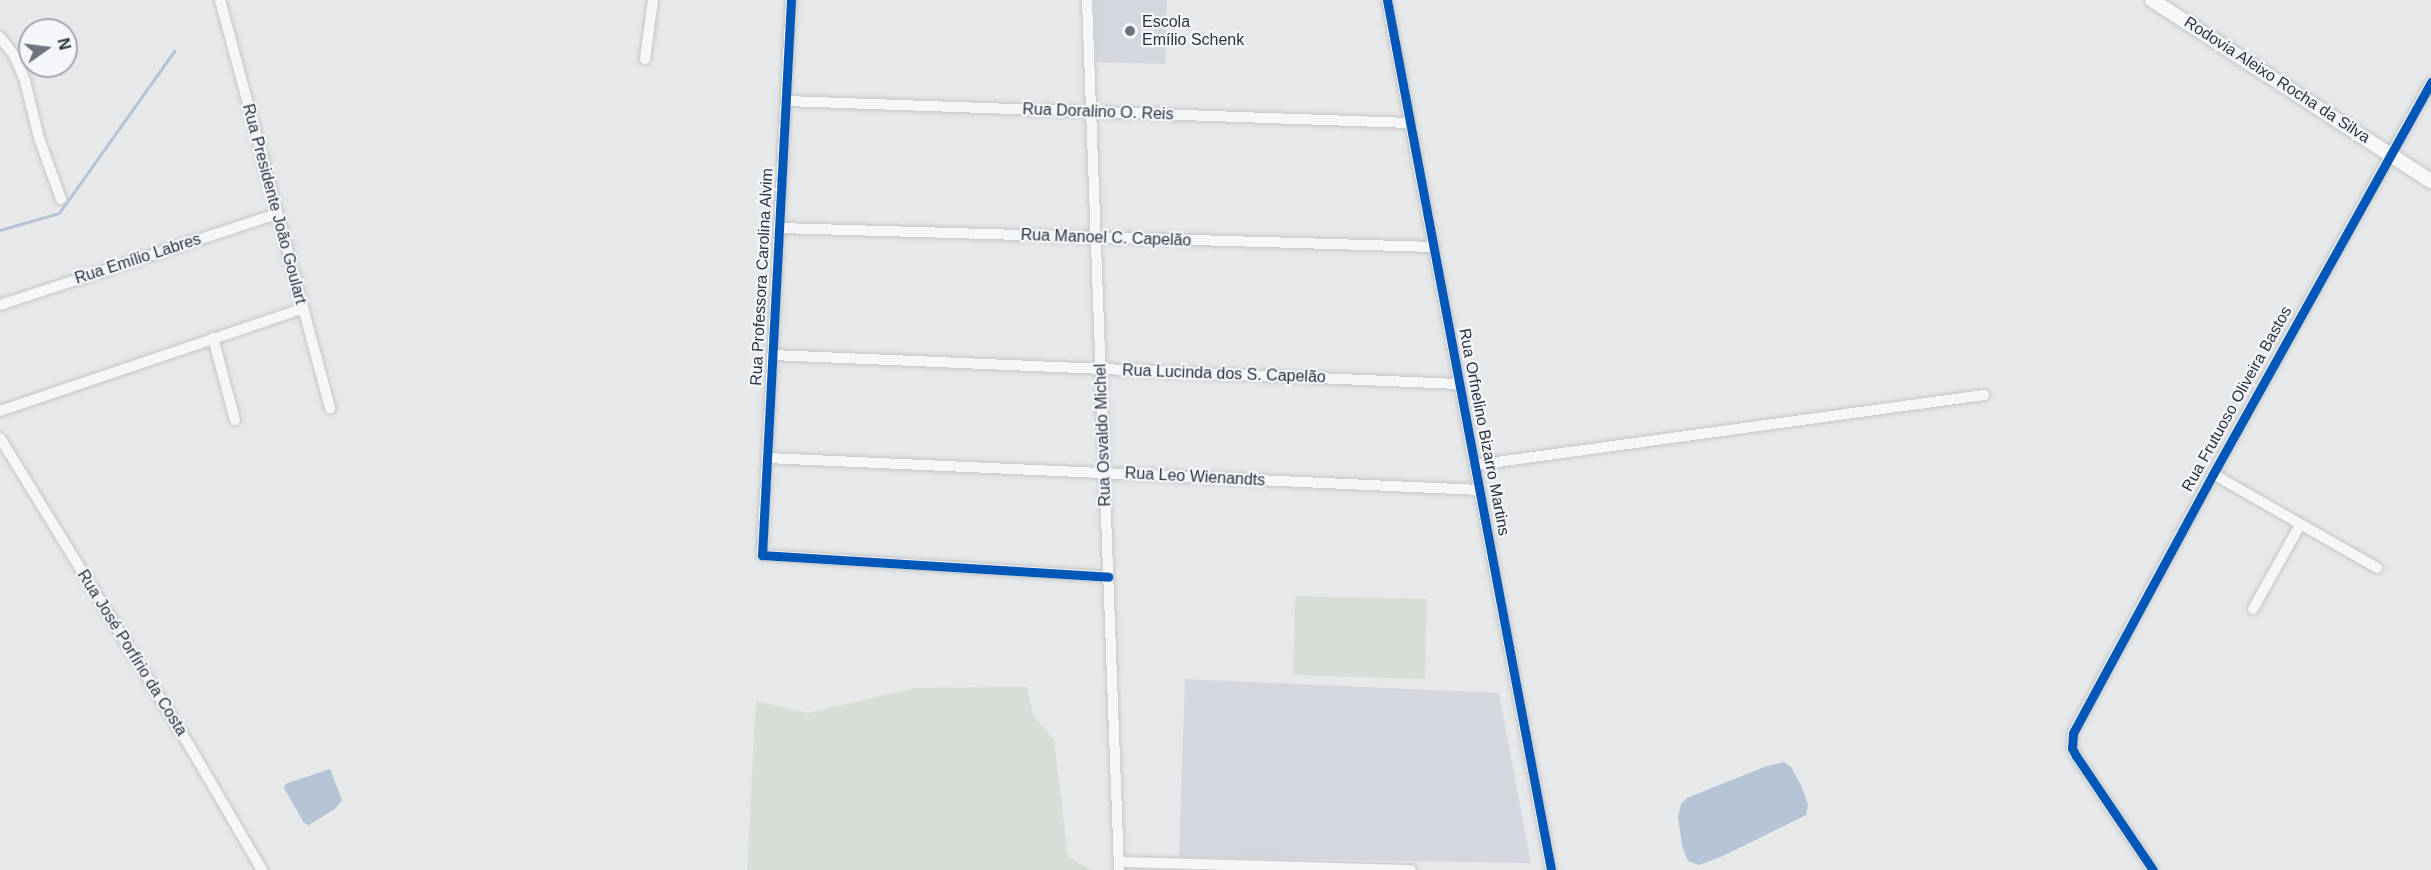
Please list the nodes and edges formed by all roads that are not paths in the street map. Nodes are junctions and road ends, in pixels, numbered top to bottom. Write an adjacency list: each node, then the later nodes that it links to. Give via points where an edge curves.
1 (220, 0): 16 (street, Rua Presidente João Goulart)
2 (653, 0): 8 (street)
3 (791, 0): 10 (street, Rua Professora Carolina Alvim)
4 (1087, 0): 11 (street, Rua Osvaldo Michel)
5 (1387, 0): 12 (street, Rua Orfnelino Bizarro Martins)
6 (2152, 0): 13 (main road, Rodovia Aleixo Rocha da Silva)
7 (0, 37): 15 (street, via 15,57 25,81 39,138)
8 (645, 59)
9 (2431, 82): 13 (street, Rua Frutuoso Oliveira Bastos)
10 (786, 101): 11 (street, Rua Doralino O. Reis); 17 (street, Rua Professora Carolina Alvim)
11 (1091, 112): 12 (street, Rua Doralino O. Reis); 18 (street, Rua Osvaldo Michel)
12 (1410, 123): 19 (street, Rua Orfnelino Bizarro Martins)
13 (2389, 154): 14 (main road, Rodovia Aleixo Rocha da Silva); 34 (street, Rua Frutuoso Oliveira Bastos)
14 (2431, 182)
15 (61, 199)
16 (276, 214): 20 (street, Rua Emílio Labres); 21 (street, Rua Presidente João Goulart)
17 (779, 228): 18 (street, Rua Manoel C. Capelão); 23 (street, Rua Professora Carolina Alvim)
18 (1096, 237): 19 (street, Rua Manoel C. Capelão); 24 (street, Rua Osvaldo Michel)
19 (1434, 247): 25 (street, Rua Orfnelino Bizarro Martins)
20 (0, 304)
21 (302, 309): 22 (street); 27 (street, Rua Presidente João Goulart)
22 (213, 338): 28 (street); 29 (street)
23 (772, 356): 24 (street, Rua Lucinda dos S. Capelão); 31 (street, Rua Professora Carolina Alvim)
24 (1101, 369): 25 (street, Rua Lucinda dos S. Capelão); 33 (street, Rua Osvaldo Michel)
25 (1459, 384): 32 (street, Rua Orfnelino Bizarro Martins)
26 (1984, 395): 32 (street)
27 (330, 408)
28 (0, 411)
29 (235, 420)
30 (0, 438): 41 (street, Rua José Porfírio da Costa)
31 (767, 458): 33 (street, Rua Leo Wienandts); 38 (street, Rua Professora Carolina Alvim, via 762,555)
32 (1475, 465): 35 (street, Rua Orfnelino Bizarro Martins)
33 (1104, 473): 35 (street, Rua Leo Wienandts); 38 (street, Rua Osvaldo Michel)
34 (2213, 474): 36 (street); 44 (street, Rua Frutuoso Oliveira Bastos, via 2073,733 2076,756)
35 (1479, 490): 43 (street, Rua Orfnelino Bizarro Martins)
36 (2300, 525): 37 (street); 39 (street)
37 (2377, 568)
38 (1108, 578): 40 (street, Rua Osvaldo Michel)
39 (2253, 609)
40 (1119, 866): 42 (street)
41 (262, 870)
42 (1411, 870)
43 (1551, 870)
44 (2153, 870)

